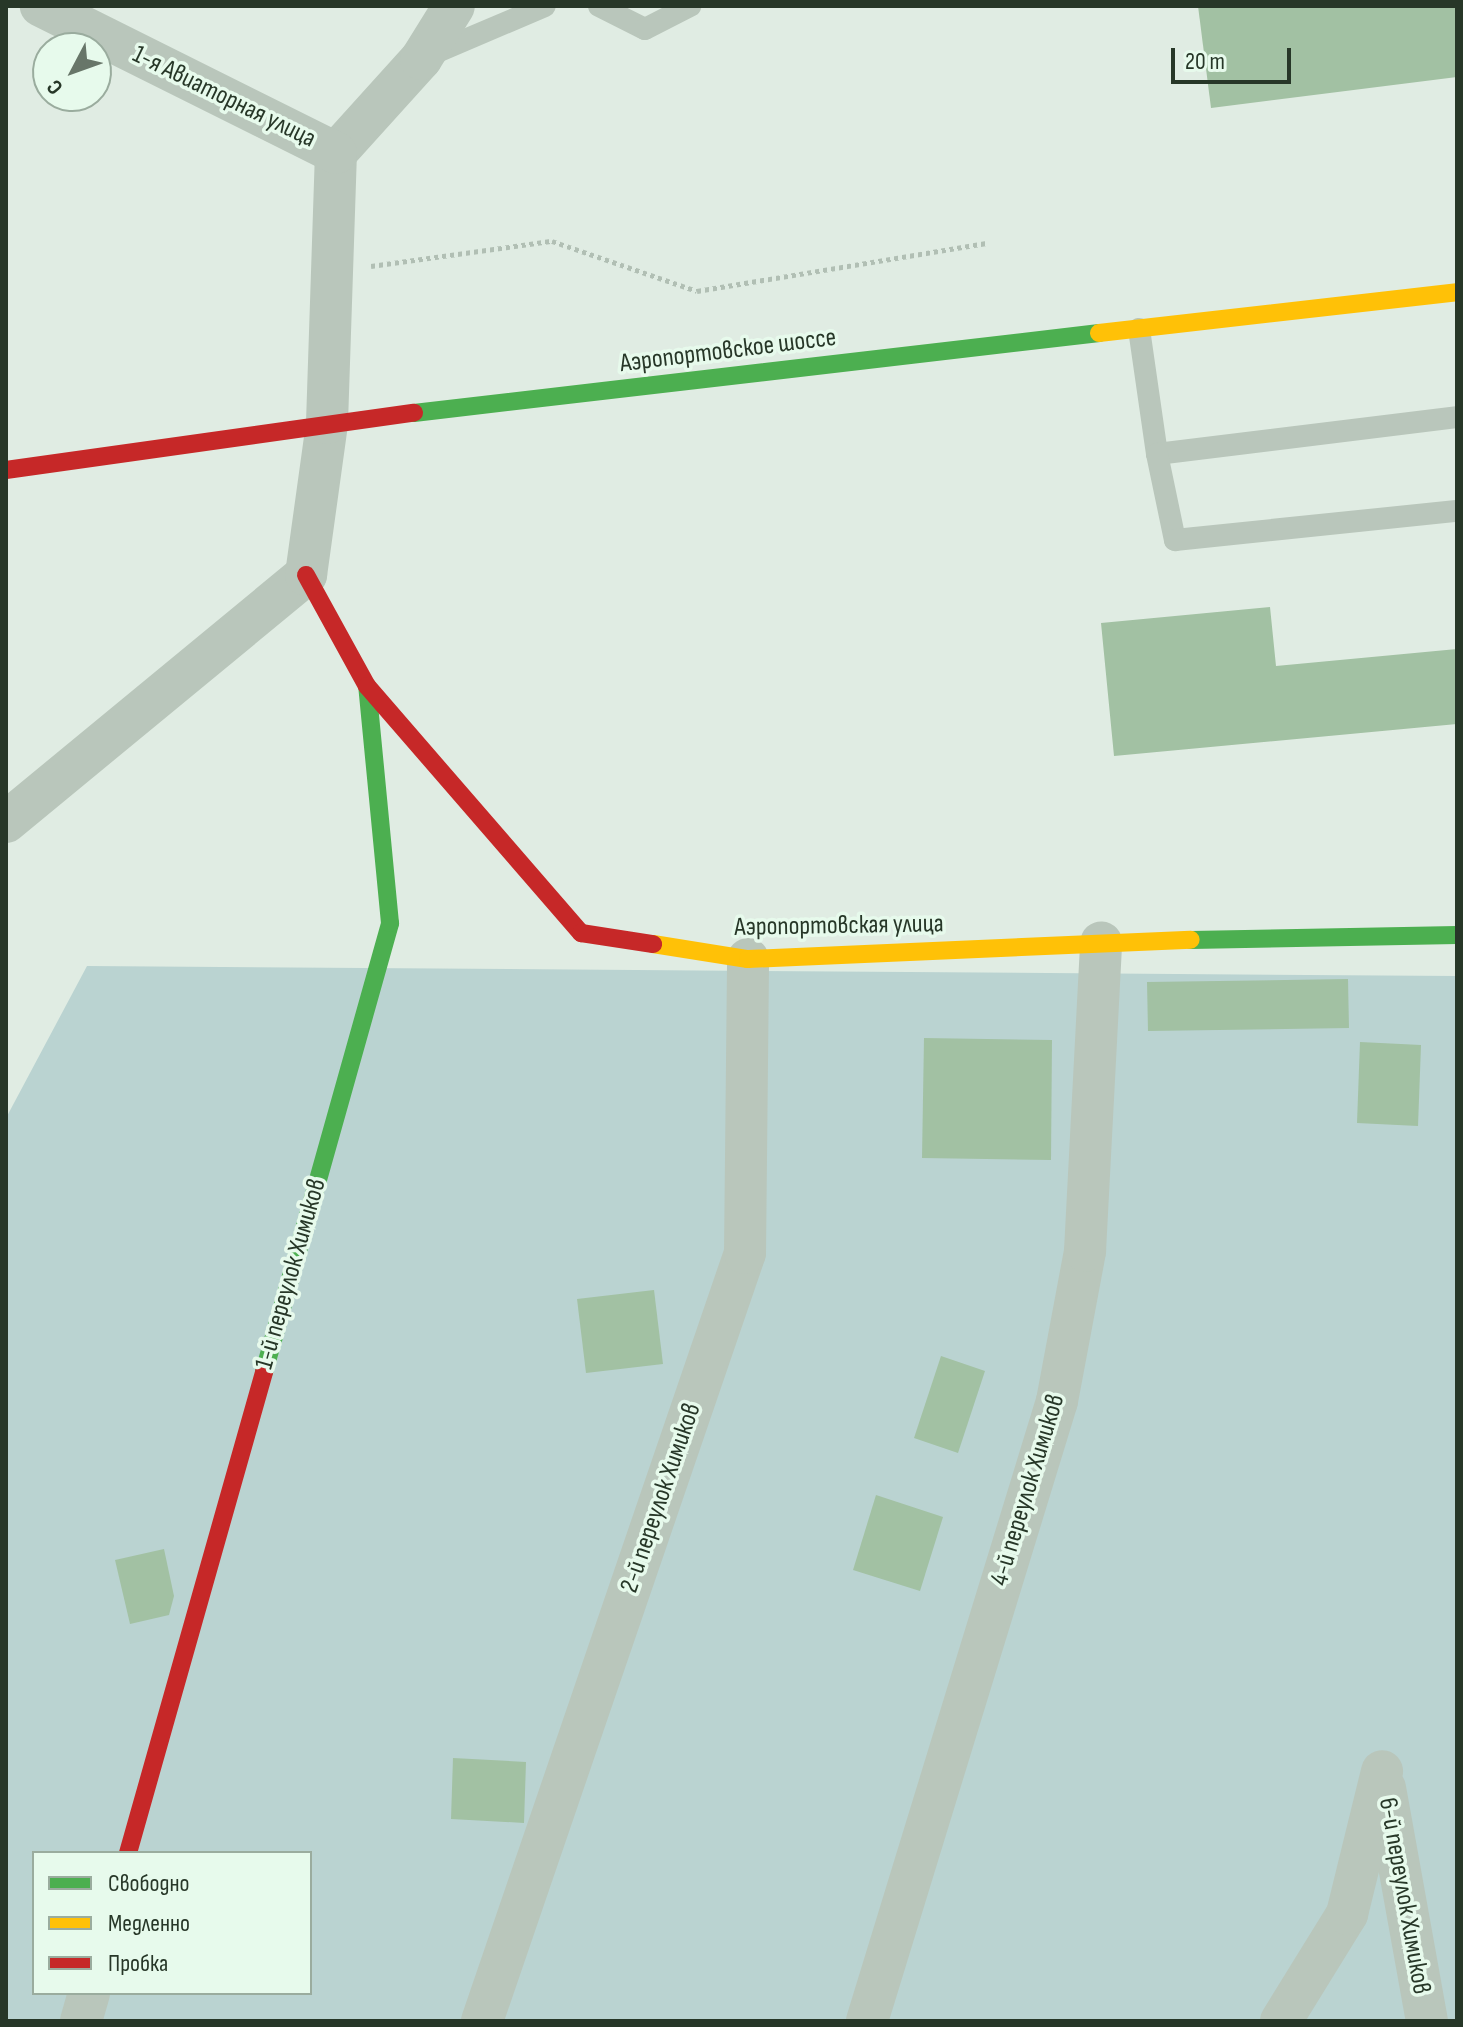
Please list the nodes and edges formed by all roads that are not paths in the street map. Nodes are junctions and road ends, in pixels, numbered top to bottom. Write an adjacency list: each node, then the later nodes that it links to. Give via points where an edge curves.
1 (41, 6): 7 (street, 1-я Авиаторная улица)
2 (454, 6): 6 (street)
3 (545, 6): 6 (lane)
4 (599, 6): 5 (lane, via 645,29)
5 (690, 6)
6 (421, 59): 7 (street)
7 (336, 153): 11 (street, 1-я Авиаторная улица)
8 (1457, 292): 9 (street, Аэропортовское шоссе)
9 (1139, 329): 11 (street, Аэропортовское шоссе); 12 (lane)
10 (1457, 417): 12 (lane)
11 (327, 423): 13 (street, Аэропортовское шоссе); 15 (street, 1-я Авиаторная улица)
12 (1157, 454): 14 (lane, via 1175,540)
13 (6, 470)
14 (1457, 511)
15 (306, 575): 16 (street, Аэропортовская улица); 17 (street)
16 (367, 686): 20 (street, Аэропортовская улица, via 581,933); 21 (street, 1-й переулок Химиков, via 390,923)
17 (6, 822)
18 (1457, 935): 19 (street, Аэропортовская улица)
19 (1101, 942): 20 (street, Аэропортовская улица); 25 (street, 4-й переулок Химиков, via 1085,1251 1057,1401)
20 (748, 959): 24 (street, 2-й переулок Химиков, via 745,1253)
21 (129, 1851)
22 (88, 1995): 23 (street)
23 (81, 2021)
24 (482, 2021)
25 (867, 2021)
26 (1281, 2021): 27 (street, 6-й переулок Химиков, via 1347,1914 1382,1771)
27 (1427, 2021)

